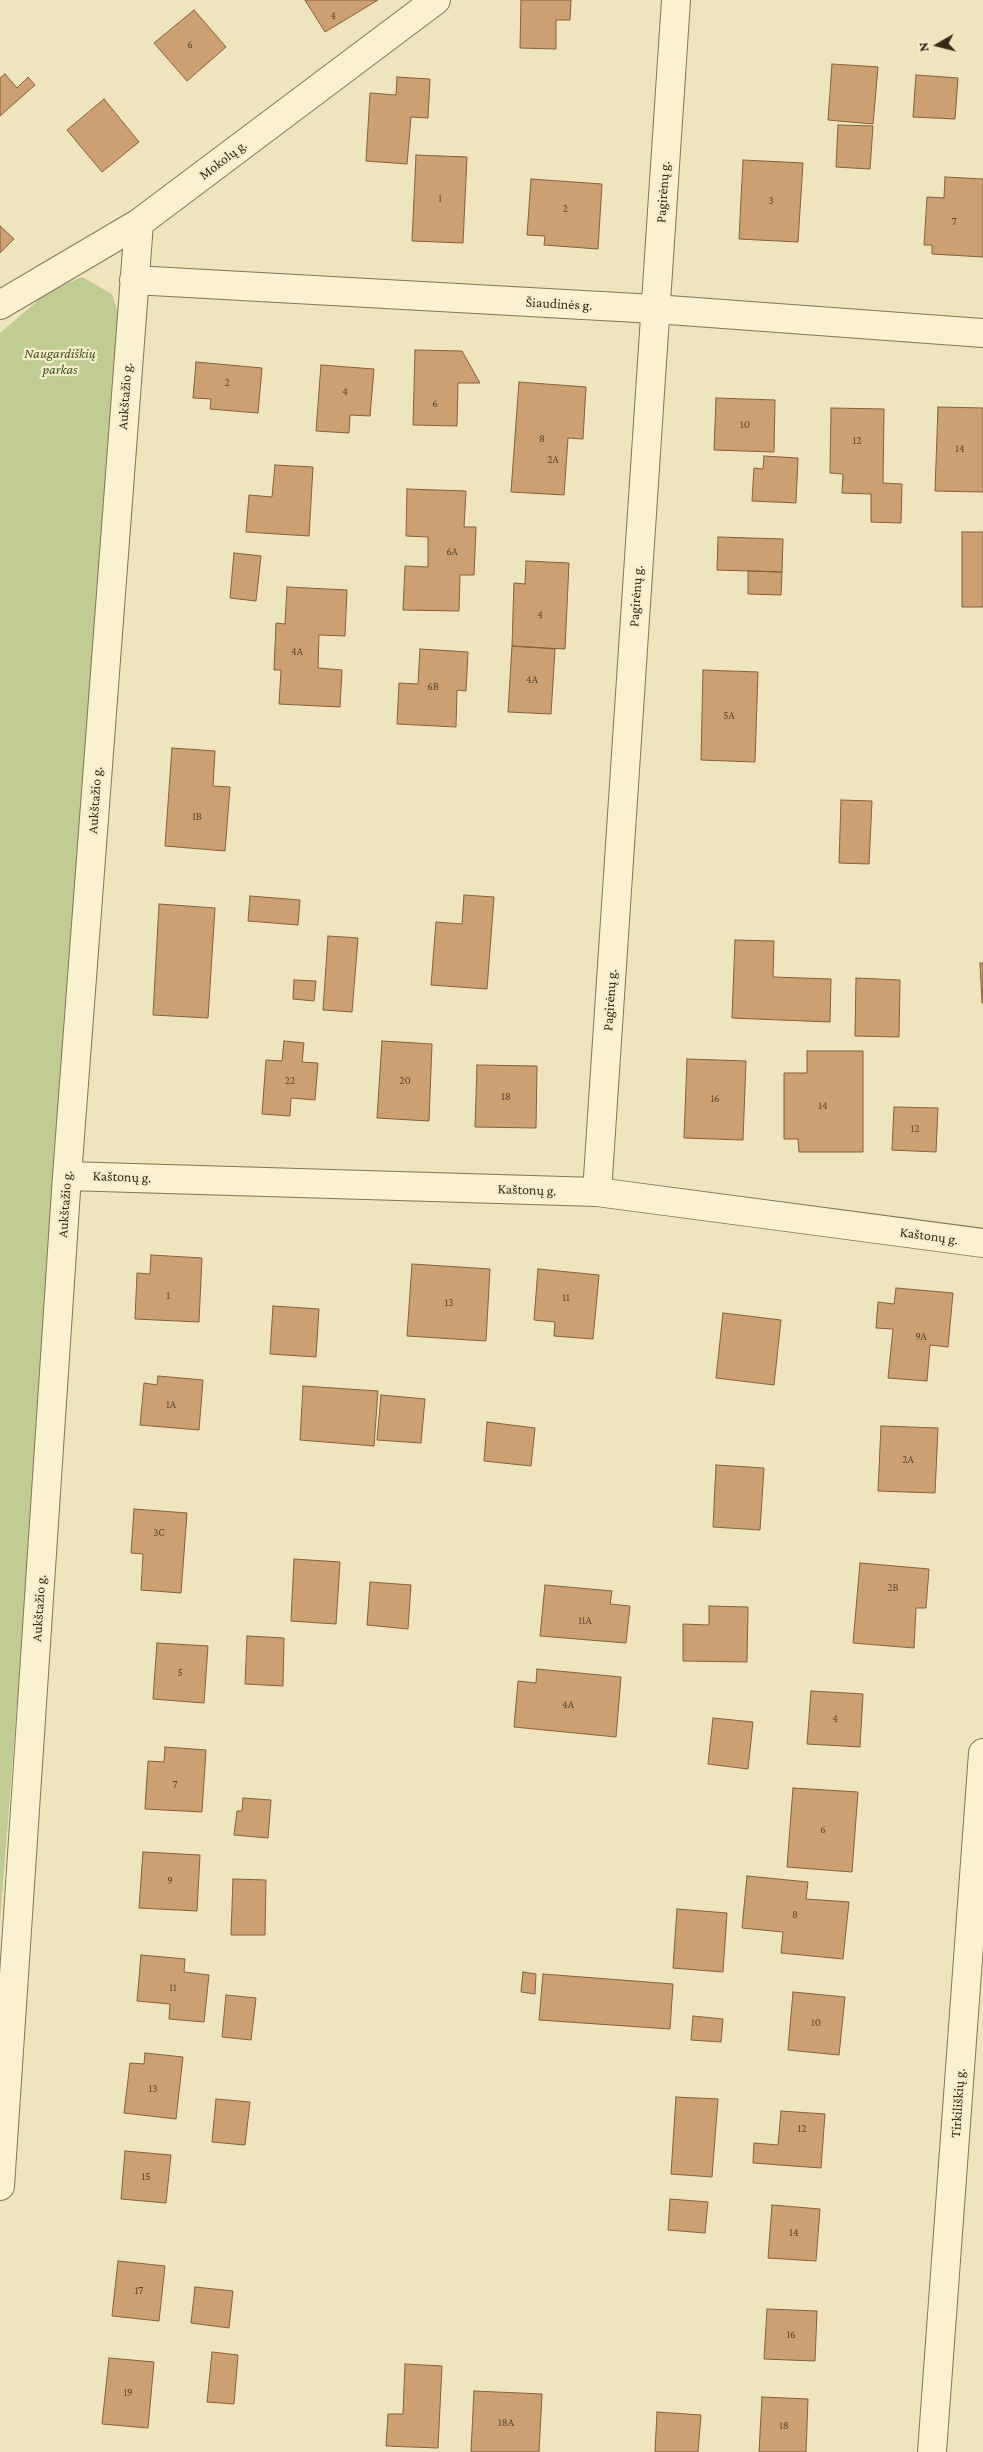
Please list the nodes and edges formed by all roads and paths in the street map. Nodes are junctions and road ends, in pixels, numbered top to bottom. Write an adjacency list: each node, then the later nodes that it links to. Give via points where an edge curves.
1 (436, 0): 3 (street, Mokolų g.)
2 (676, 0): 6 (street, Pagirėnų g.)
3 (139, 223): 4 (street, Aukštažio g.); 5 (street, Mokolų g.)
4 (134, 280): 6 (street, Šiaudinės g.); 8 (street, Aukštažio g.)
5 (0, 305)
6 (655, 309): 7 (street, Šiaudinės g.); 9 (street, Pagirėnų g.)
7 (983, 333)
8 (67, 1176): 9 (street, Kaštonų g.); 12 (street, Aukštažio g.)
9 (597, 1192): 10 (street, Kaštonų g.)
10 (983, 1243)
11 (983, 1754): 13 (street, Tirkiliškių g.)
12 (0, 2186)
13 (932, 2452)

